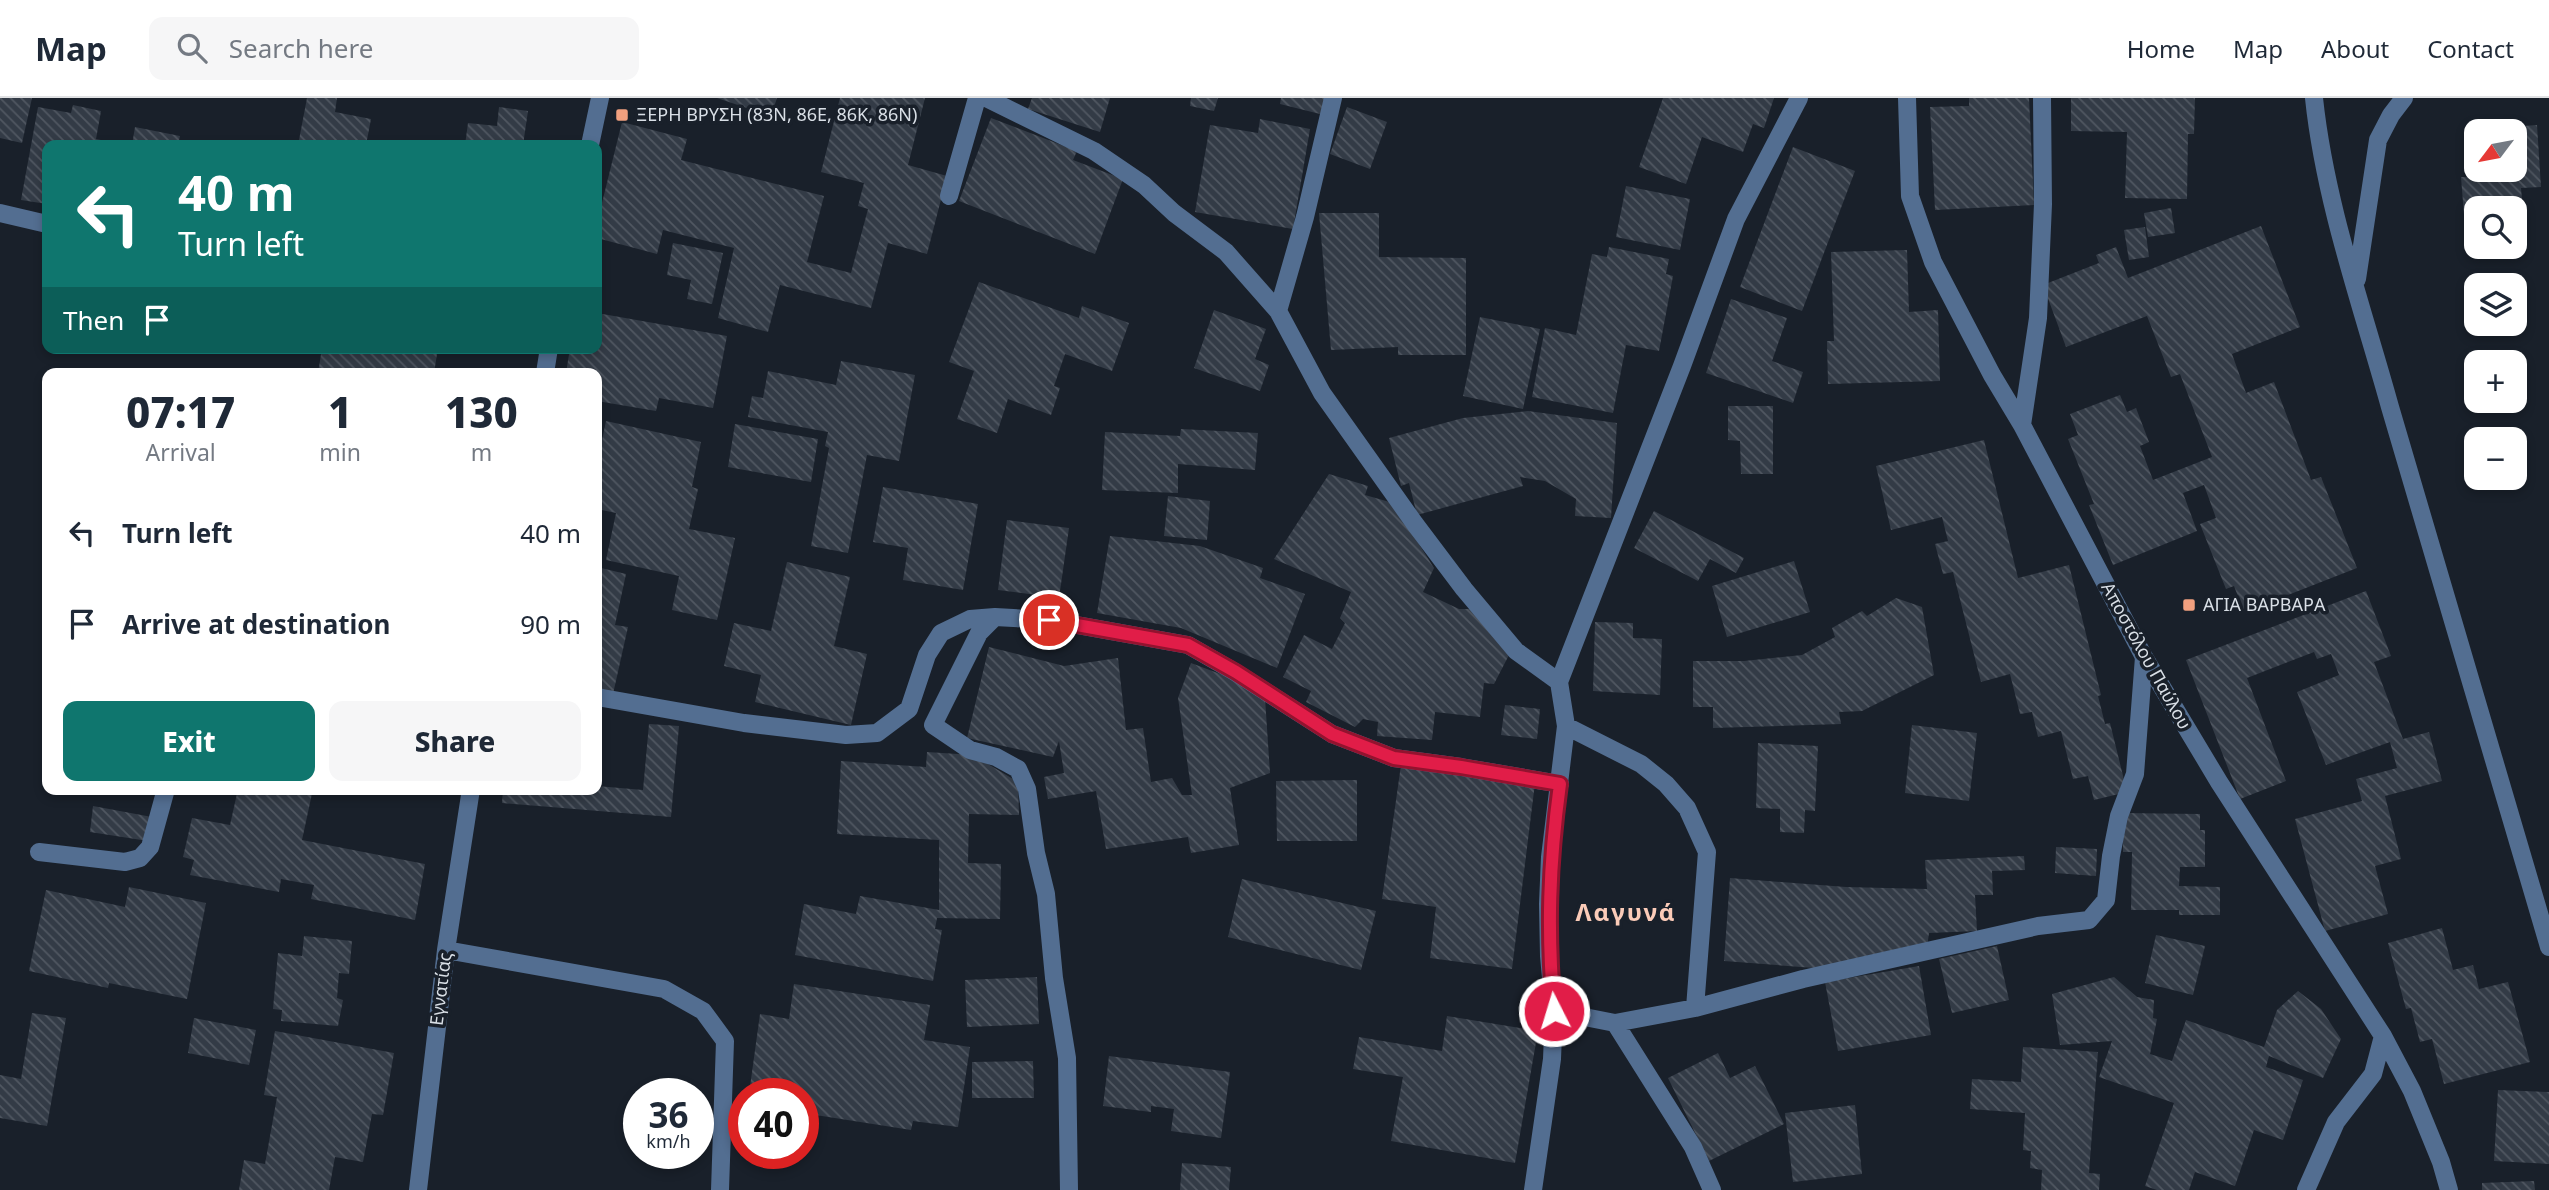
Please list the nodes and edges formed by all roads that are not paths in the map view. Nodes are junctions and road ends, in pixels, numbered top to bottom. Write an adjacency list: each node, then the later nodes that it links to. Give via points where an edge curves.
1 (600, 98): 10 (street)
2 (977, 98): 11 (street)
3 (986, 98): 15 (street, via 1094,151 1144,185 1226,252)
4 (1333, 98): 15 (street)
5 (1800, 98): 19 (street, via 1736,219)
6 (1907, 98): 16 (street, Αποστόλου Παύλου, via 1910,196 1933,262)
7 (2042, 98): 16 (street, via 2038,318)
8 (2314, 98): 14 (street, via 2325,166)
9 (2404, 98): 14 (street, via 2378,141)
10 (591, 140)
11 (949, 196)
12 (0, 213): 13 (street)
13 (42, 223)
14 (2356, 286): 28 (street)
15 (1278, 311): 19 (street, via 1322,393 1415,524 1516,651)
16 (2022, 425): 18 (street, Αποστόλου Παύλου)
17 (995, 617): 21 (street, via 971,619 942,633 927,654); 22 (street, via 979,633); 24 (street, via 1049,620 1188,645 1332,734 1394,758)
18 (2144, 657): 30 (street, via 2135,774 2119,817 2106,900 2089,920 2038,926); 33 (street, Αποστόλου Παύλου)
19 (1559, 682): 23 (street)
20 (602, 698): 21 (street, via 846,735 877,733)
21 (909, 709): 22 (street)
22 (933, 725): 36 (street, via 970,750 1018,769 1027,789 1067,1058)
23 (1566, 726): 24 (street); 30 (street, via 1640,764 1687,808 1707,852)
24 (1560, 784): 31 (street, via 1548,904)
25 (164, 795): 27 (street, via 150,847 140,858 125,862)
26 (470, 795): 29 (street, Εγνατίας)
27 (39, 852)
28 (2549, 947)
29 (446, 950): 34 (street, Εγνατίας); 35 (street, via 664,989 703,1011 725,1041)
30 (1695, 1008): 32 (street)
31 (1554, 1011): 32 (street); 37 (street, via 1552,1059)
32 (1615, 1023): 38 (street, via 1693,1147)
33 (2383, 1036): 39 (street, via 2373,1074 2336,1122); 40 (street, Αποστόλου Παύλου, via 2412,1091)
34 (418, 1190)
35 (720, 1190)
36 (1069, 1190)
37 (1533, 1190)
38 (1712, 1190)
39 (2306, 1190)
40 (2449, 1190)

